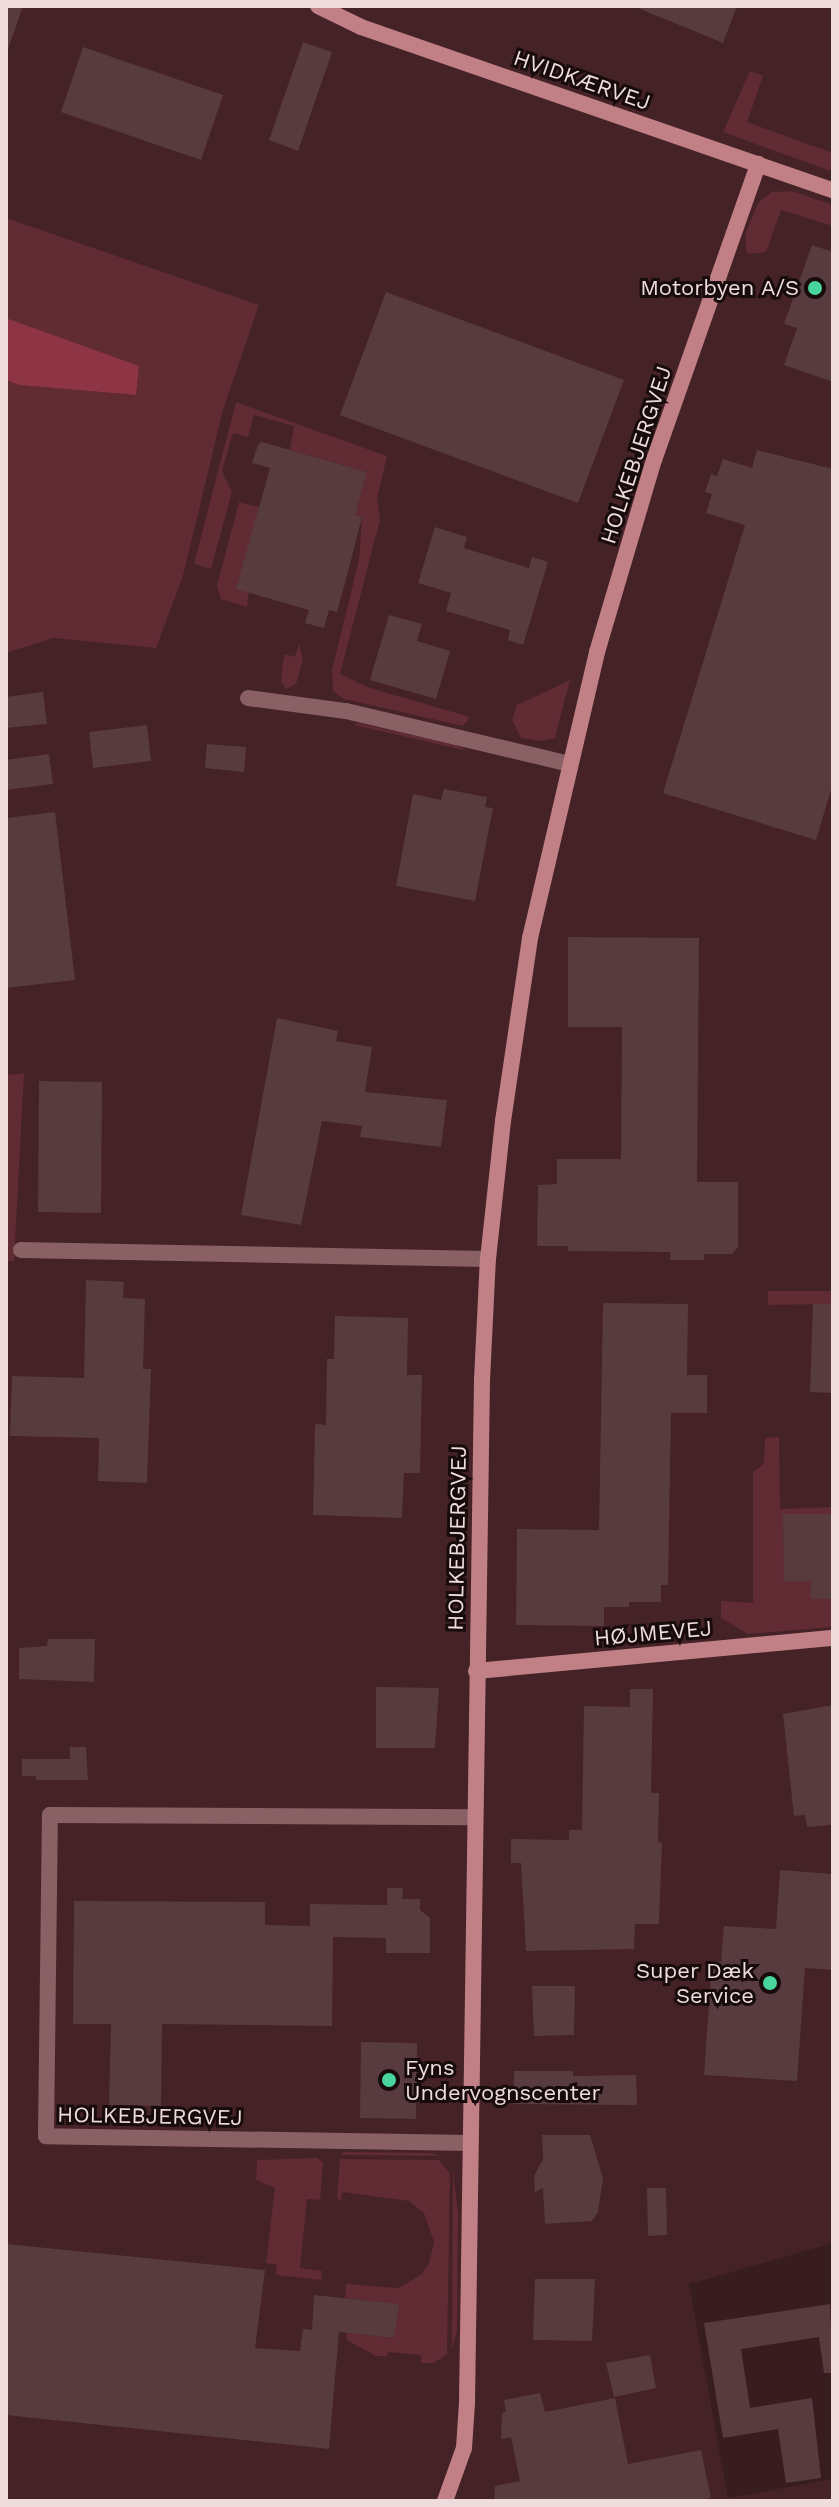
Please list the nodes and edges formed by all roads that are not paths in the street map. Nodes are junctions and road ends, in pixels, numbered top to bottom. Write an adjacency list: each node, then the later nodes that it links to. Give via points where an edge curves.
1 (318, 6): 2 (street, HVIDKÆRVEJ, via 361,27)
2 (758, 164): 3 (street, HVIDKÆRVEJ); 5 (street, HOLKEBJERGVEJ, via 654,460)
3 (833, 190)
4 (248, 698): 5 (street, via 346,711)
5 (570, 764): 7 (street, HOLKEBJERGVEJ, via 530,938)
6 (21, 1250): 7 (street)
7 (488, 1259): 9 (street, HOLKEBJERGVEJ)
8 (833, 1638): 9 (street, HØJMEVEJ)
9 (476, 1671): 10 (street, HOLKEBJERGVEJ)
10 (473, 1817): 11 (street, HOLKEBJERGVEJ); 11 (street, HOLKEBJERGVEJ, via 50,1815 46,2136)
11 (470, 2143): 12 (street, HOLKEBJERGVEJ, via 466,2425 459,2469)
12 (445, 2501)

